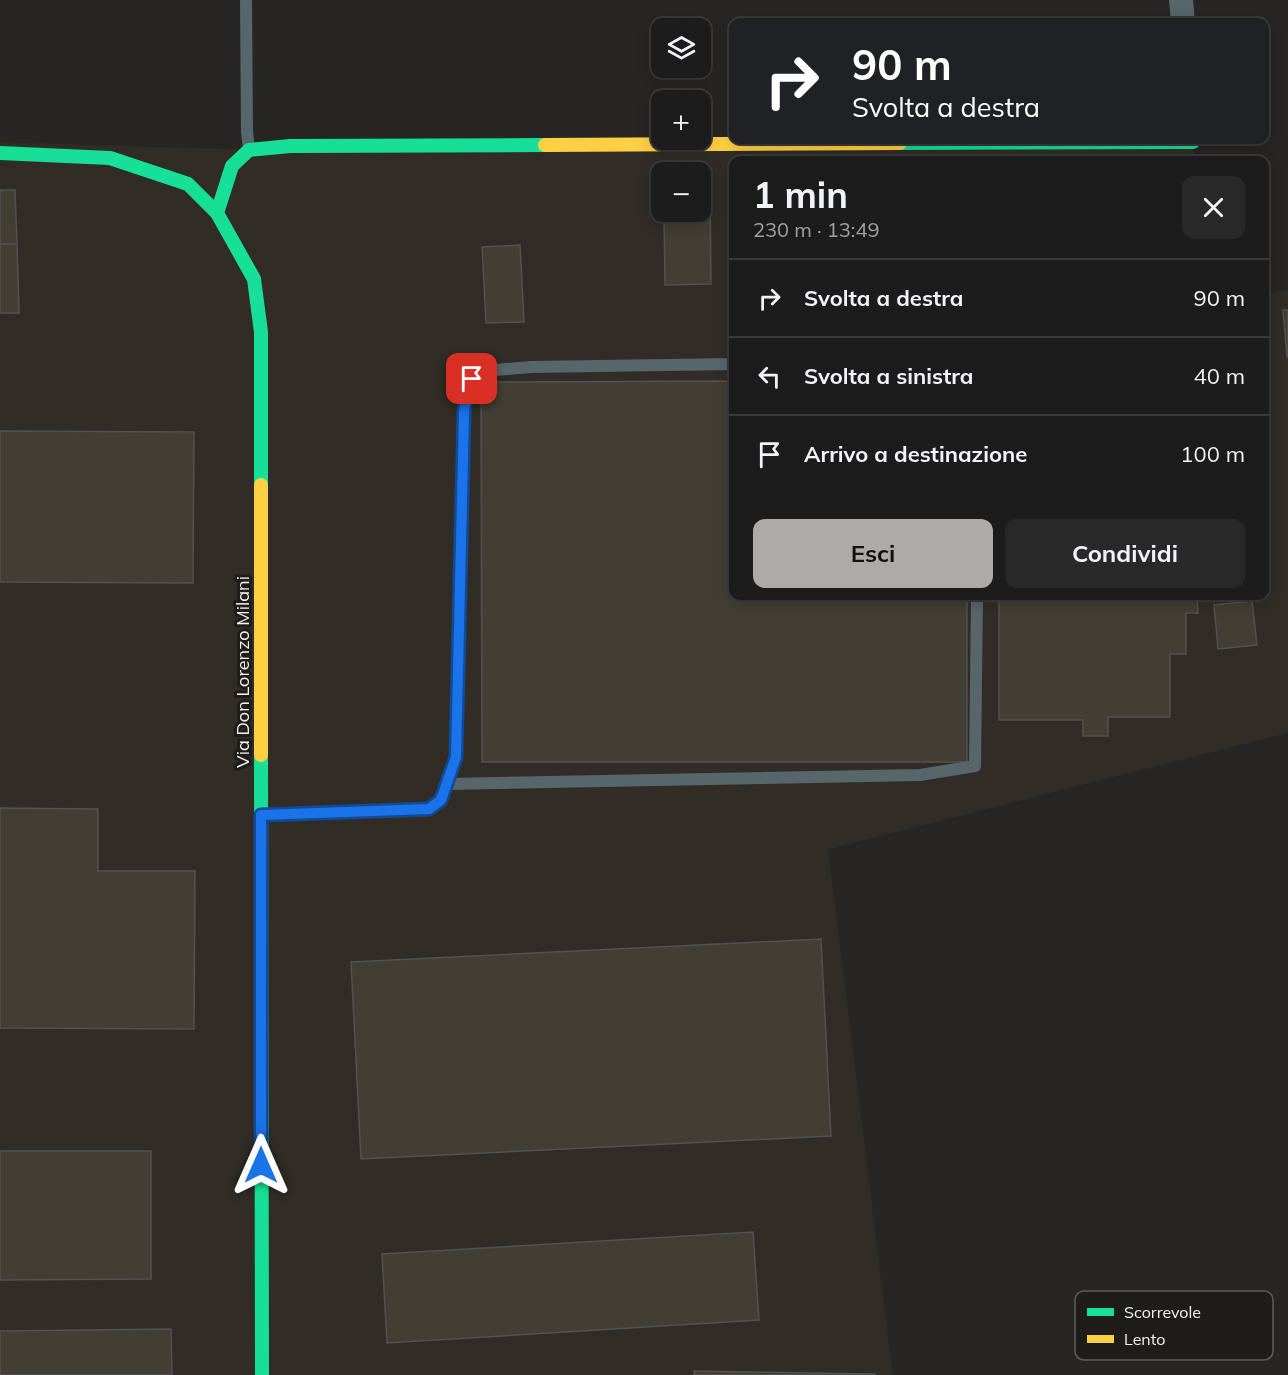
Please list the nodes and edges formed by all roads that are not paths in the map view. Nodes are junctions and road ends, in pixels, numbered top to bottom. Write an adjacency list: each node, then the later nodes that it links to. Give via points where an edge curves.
1 (246, 0): 5 (lane)
2 (1181, 0): 3 (street)
3 (1183, 18)
4 (742, 144): 5 (street, via 290,146)
5 (249, 150): 7 (street, via 231,166)
6 (0, 153): 7 (street, Via Don Lorenzo Milani, via 110,158 188,184)
7 (218, 213): 11 (street, Via Don Lorenzo Milani, via 254,279 261,332)
8 (729, 364): 10 (lane, via 531,367 484,371 472,379 464,413 456,757)
9 (977, 600): 10 (lane, via 975,766 920,775)
10 (447, 784): 11 (lane, via 441,800 429,809)
11 (261, 815): 12 (street, Via Don Lorenzo Milani)
12 (262, 1375)

